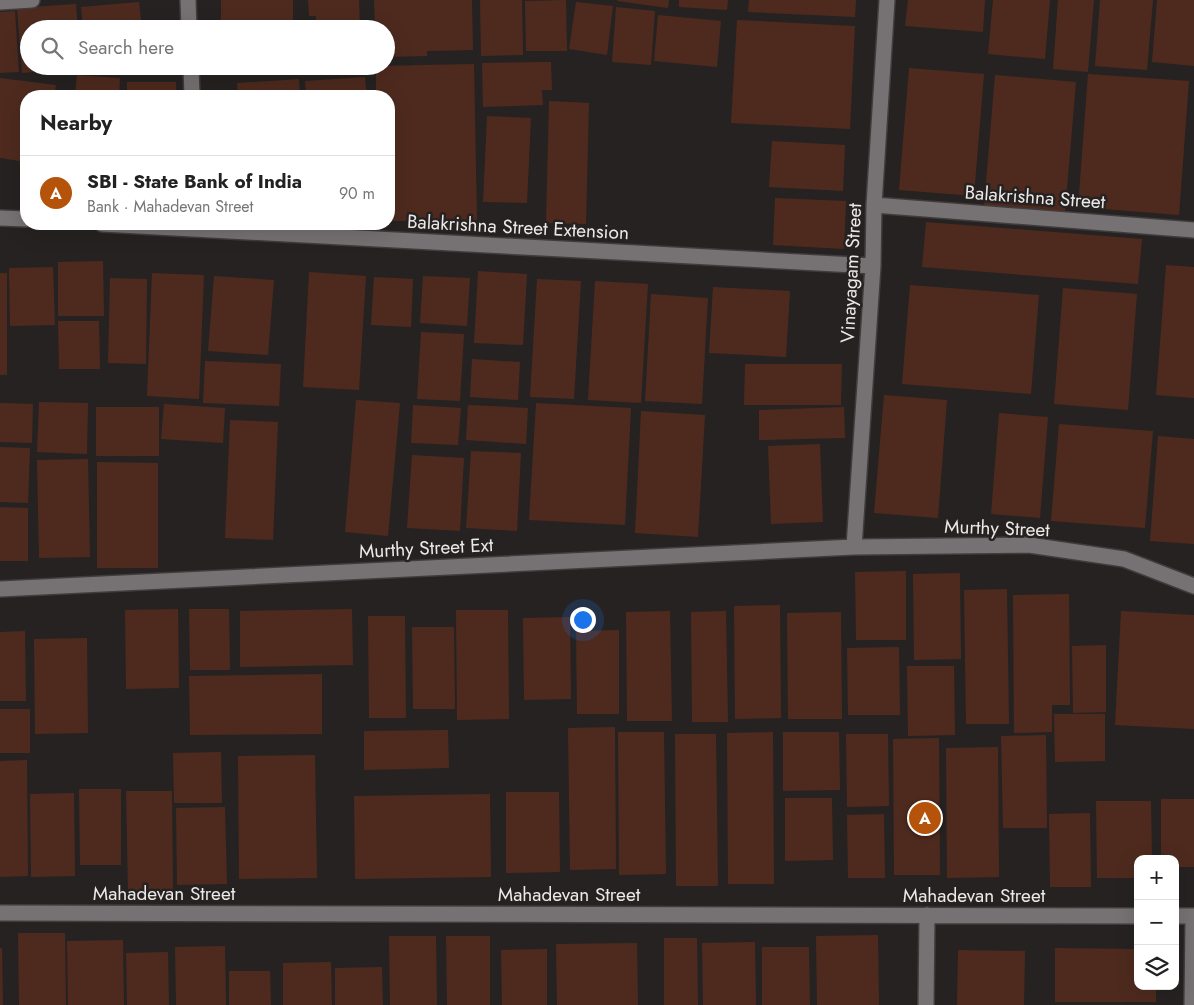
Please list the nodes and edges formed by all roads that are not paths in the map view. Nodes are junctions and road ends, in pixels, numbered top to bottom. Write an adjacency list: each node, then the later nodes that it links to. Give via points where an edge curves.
1 (32, 0): 4 (street)
2 (188, 0): 5 (street)
3 (888, 0): 8 (street, Vinayagam Street)
4 (0, 2)
5 (189, 20)
6 (191, 75): 7 (street)
7 (192, 90)
8 (874, 205): 12 (street, Balakrishna Street); 13 (street, Vinayagam Street)
9 (0, 218): 10 (street)
10 (20, 219)
11 (266, 230): 13 (street, Balakrishna Street Extension)
12 (1194, 230)
13 (873, 266): 14 (street, Vinayagam Street)
14 (854, 547): 15 (street, Murthy Street, via 1029,545 1124,560); 16 (street, Murthy Street Ext)
15 (1194, 586)
16 (0, 589)
17 (0, 912): 18 (street, Mahadevan Street)
18 (927, 914): 19 (street, Mahadevan Street); 22 (street)
19 (1134, 916)
20 (1179, 916): 21 (street)
21 (1193, 916): 23 (street)
22 (926, 1005)
23 (1192, 1005)

